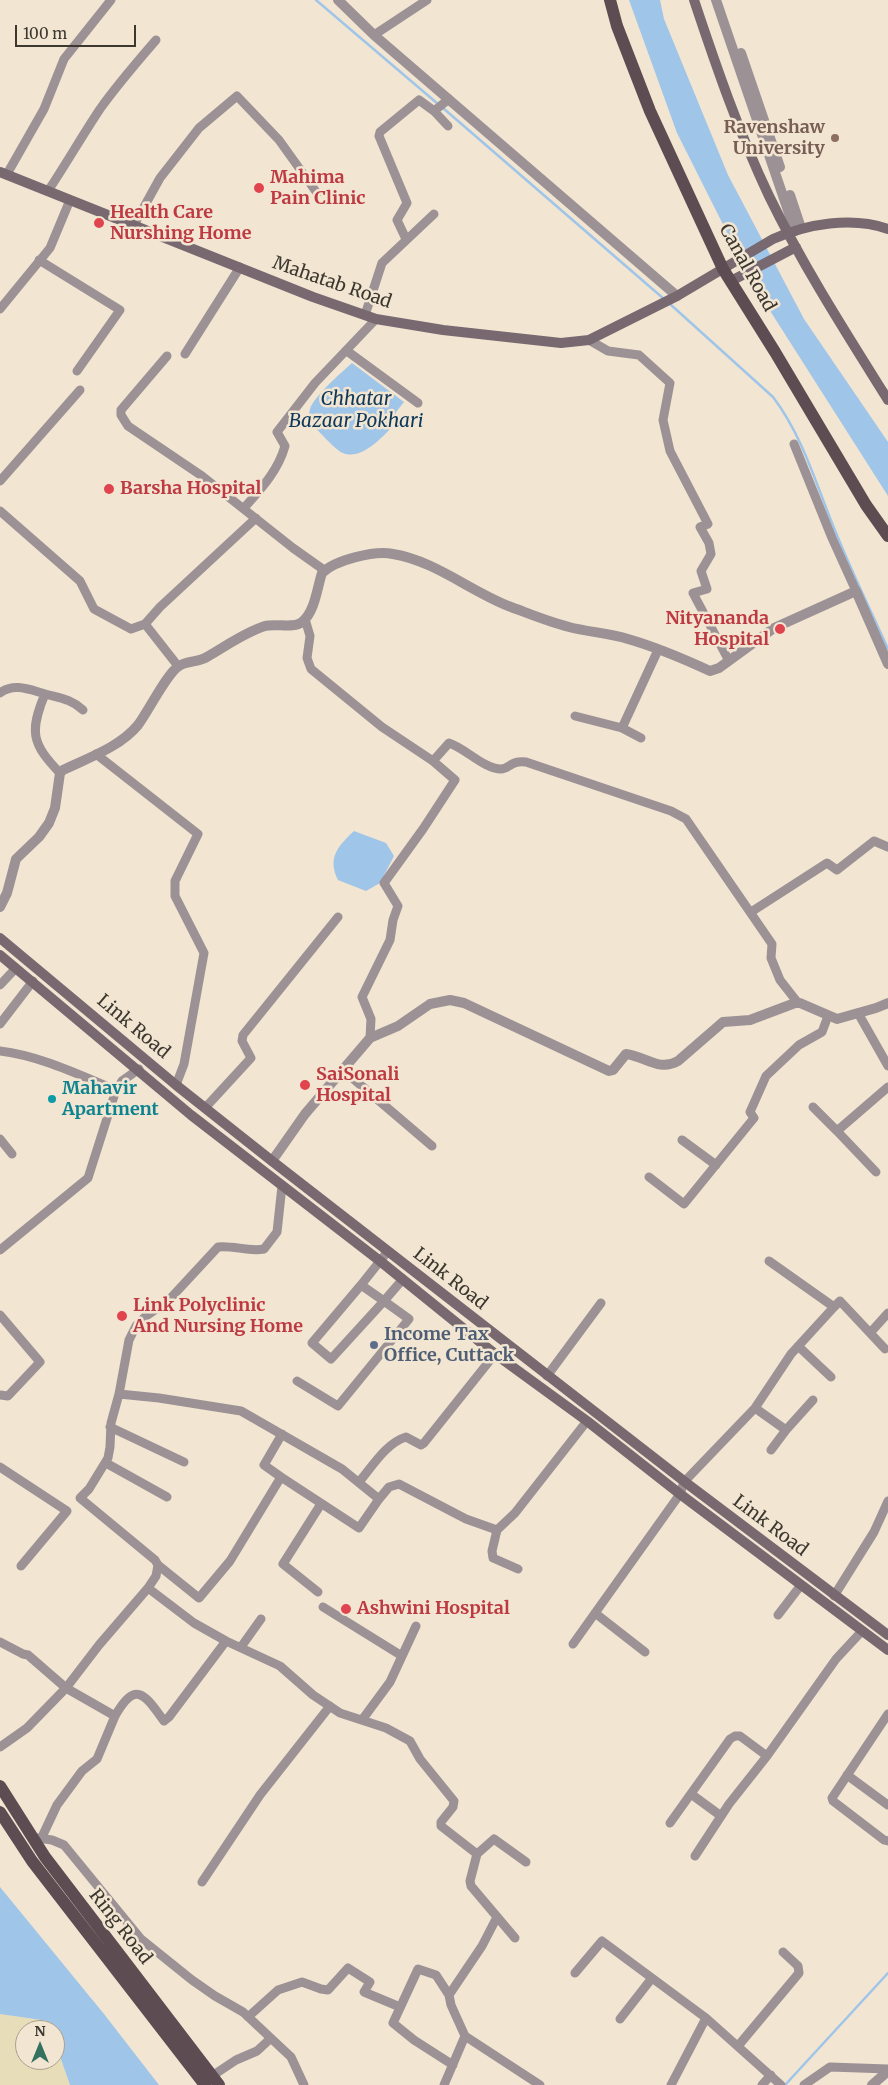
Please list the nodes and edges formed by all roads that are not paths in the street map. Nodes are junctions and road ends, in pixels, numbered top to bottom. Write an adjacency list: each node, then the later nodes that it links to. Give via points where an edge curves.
1 (111, 0): 13 (street, via 64,58 44,109)
2 (338, 0): 8 (street)
3 (427, 0): 8 (street)
4 (610, 0): 25 (main road, Canal Road, via 650,111)
5 (694, 0): 20 (main road, via 745,139)
6 (716, 0): 20 (street)
7 (722, 0): 20 (street, via 763,111)
8 (374, 35): 10 (street)
9 (156, 40): 14 (street, via 101,108)
10 (449, 99): 11 (street); 27 (street)
11 (434, 111): 12 (street); 21 (street, via 419,100 379,136 407,203 397,220)
12 (448, 126)
13 (3, 173): 14 (main road, Mahatab Road)
14 (48, 191): 16 (main road, Mahatab Road)
15 (317, 193): 18 (street, via 279,140 237,96 200,128 160,178)
16 (70, 200): 18 (main road, Mahatab Road); 23 (street, via 50,248)
17 (434, 214): 21 (street)
18 (134, 225): 24 (main road, Mahatab Road)
19 (888, 229): 20 (main road, Mahatab Road, via 866,223 839,223)
20 (794, 230): 22 (main road); 25 (main road, Mahatab Road)
21 (406, 239): 29 (street, via 382,263)
22 (796, 247): 26 (main road); 37 (main road)
23 (39, 260): 28 (street); 35 (street, via 120,310)
24 (240, 267): 29 (main road, Mahatab Road); 33 (street)
25 (726, 267): 26 (main road, Canal Road); 27 (main road, Mahatab Road)
26 (730, 281): 44 (main road, Canal Road)
27 (675, 297): 31 (main road, Mahatab Road)
28 (0, 309)
29 (365, 314): 30 (main road, Mahatab Road)
30 (376, 319): 31 (main road, Mahatab Road, via 561,343); 32 (street)
31 (589, 340): 50 (street, via 608,351 639,355 670,383 663,420 670,452 708,524 700,527 711,554 701,570 707,589 693,593)
32 (347, 351): 38 (street); 41 (street, via 315,383 277,432 285,446 281,460)
33 (185, 354)
34 (167, 356): 41 (street, via 121,410 120,416 133,431 195,470)
35 (77, 371)
36 (80, 390): 40 (street)
37 (888, 400)
38 (418, 403)
39 (794, 444): 46 (street)
40 (0, 481)
41 (244, 508): 43 (street)
42 (0, 512): 48 (street, via 80,581 94,609 130,629)
43 (256, 518): 45 (street); 48 (street)
44 (888, 536)
45 (324, 570): 47 (street); 49 (street, via 364,555 393,553 451,576 508,606 568,627 630,639)
46 (856, 591): 50 (street, via 774,628); 51 (street)
47 (305, 619): 52 (street, via 302,624 273,624 258,628 203,659); 60 (street, via 310,636 307,658 311,670 375,722)
48 (145, 624): 52 (street)
49 (658, 650): 50 (street, via 710,671); 57 (street)
50 (729, 661)
51 (888, 664)
52 (178, 666): 59 (street, via 137,726)
53 (0, 693): 54 (street, via 6,688 18,687)
54 (45, 694): 55 (street, via 75,702); 61 (street, via 36,722 37,744)
55 (82, 710)
56 (575, 716): 57 (street)
57 (622, 728): 58 (street)
58 (641, 738)
59 (96, 754): 61 (street); 82 (street, via 198,834 176,881 176,896 204,953 184,1064)
60 (433, 761): 64 (street, via 449,743 499,769 514,762 526,762 679,814 686,819); 76 (street, via 455,780 384,883 398,906 390,940 362,997 371,1019)
61 (60, 772): 63 (street, via 55,808 49,823 16,859)
62 (888, 847): 64 (street, via 874,841 837,870 827,862)
63 (0, 907)
64 (752, 912): 71 (street, via 772,944 771,958 780,980)
65 (338, 917): 86 (street, via 243,1035 242,1041 251,1058)
66 (0, 938): 79 (main road, Link Road)
67 (0, 955): 68 (main road, Link Road)
68 (16, 968): 69 (main road, Link Road); 70 (street)
69 (33, 980): 75 (street); 81 (main road, Link Road)
70 (0, 985)
71 (798, 1003): 74 (street); 76 (street, via 750,1020 723,1022 670,1066 626,1054 609,1071 456,1001 430,1004 398,1026)
72 (888, 1003): 73 (street)
73 (858, 1013): 74 (street, via 837,1018); 78 (street)
74 (828, 1016): 93 (street, via 822,1032 799,1045 766,1076 750,1112 754,1118)
75 (0, 1024)
76 (370, 1038): 80 (street)
77 (0, 1051): 84 (street, via 53,1064)
78 (888, 1066)
79 (155, 1067): 81 (main road); 82 (main road, Link Road)
80 (343, 1070): 90 (street); 92 (street, via 305,1114)
81 (142, 1073): 84 (street, via 122,1081); 96 (main road, Link Road)
82 (176, 1085): 86 (main road, Link Road)
83 (888, 1087): 87 (street)
84 (116, 1090): 97 (street, via 88,1178)
85 (813, 1107): 87 (street)
86 (205, 1108): 92 (main road, Link Road)
87 (837, 1131): 94 (street)
88 (0, 1139): 91 (street)
89 (682, 1140): 93 (street)
90 (432, 1146)
91 (12, 1154)
92 (272, 1161): 98 (main road, Link Road)
93 (716, 1165): 95 (street, via 684,1204)
94 (876, 1172)
95 (649, 1177)
96 (282, 1186): 99 (main road, Link Road); 115 (street, via 277,1232 264,1249 218,1247 168,1301 136,1326 129,1340)
97 (0, 1250)
98 (388, 1251): 99 (street); 112 (main road, Link Road)
99 (380, 1261): 101 (main road, Link Road); 102 (street)
100 (769, 1261): 105 (street)
101 (403, 1279): 103 (street); 111 (main road, Link Road)
102 (361, 1285): 103 (street); 103 (street, via 312,1343 331,1359)
103 (384, 1300): 114 (street, via 409,1319 338,1406)
104 (601, 1303): 112 (street)
105 (834, 1307): 108 (street, via 840,1301); 109 (street)
106 (888, 1313): 108 (street)
107 (0, 1314): 116 (street, via 40,1362 8,1396)
108 (870, 1333): 110 (street)
109 (798, 1346): 113 (street); 118 (street)
110 (885, 1349)
111 (496, 1354): 119 (main road, Link Road); 128 (street, via 424,1443 421,1445 406,1437 399,1439)
112 (547, 1376): 129 (main road, Link Road)
113 (831, 1377)
114 (297, 1381)
115 (119, 1394): 120 (street); 122 (street, via 241,1411)
116 (0, 1395)
117 (813, 1400): 121 (street)
118 (755, 1408): 121 (street); 129 (street)
119 (587, 1421): 130 (main road, Link Road); 137 (street, via 515,1513)
120 (110, 1428): 124 (street); 125 (street)
121 (786, 1430): 123 (street)
122 (282, 1434): 127 (street, via 264,1465); 128 (street)
123 (771, 1450)
124 (184, 1462)
125 (106, 1463): 131 (street); 132 (street)
126 (0, 1467): 136 (street)
127 (280, 1477): 135 (street); 138 (street, via 230,1561 199,1598)
128 (359, 1482): 133 (street)
129 (684, 1482): 130 (street); 144 (main road, Link Road)
130 (680, 1494): 141 (main road, Link Road); 146 (street)
131 (167, 1497)
132 (80, 1498): 136 (street); 138 (street, via 151,1555)
133 (379, 1499): 135 (street, via 359,1528); 137 (street, via 389,1487 399,1484 466,1519)
134 (888, 1501): 144 (street, via 874,1532)
135 (321, 1504): 143 (street, via 283,1564)
136 (67, 1511): 139 (street)
137 (497, 1530): 140 (street, via 493,1558)
138 (158, 1565): 142 (street, via 156,1576)
139 (22, 1566)
140 (518, 1569)
141 (801, 1585): 147 (street); 150 (main road, Link Road)
142 (148, 1588): 152 (street, via 194,1623); 159 (street)
143 (318, 1592)
144 (834, 1596): 151 (main road, Link Road)
145 (323, 1607): 158 (street)
146 (595, 1613): 154 (street); 157 (street)
147 (778, 1615)
148 (262, 1619): 155 (street)
149 (416, 1626): 158 (street)
150 (862, 1631): 156 (main road, Link Road); 165 (street, via 836,1659)
151 (888, 1634)
152 (226, 1641): 155 (street); 162 (street, via 164,1721 145,1696 135,1694 127,1698)
153 (0, 1642): 159 (street, via 28,1655)
154 (573, 1644)
155 (241, 1647): 160 (street, via 280,1666)
156 (888, 1650)
157 (646, 1652)
158 (402, 1656): 163 (street, via 390,1682)
159 (66, 1688): 162 (street); 164 (street, via 27,1728)
160 (330, 1706): 163 (street); 178 (street, via 260,1795)
161 (888, 1714): 166 (street)
162 (115, 1716): 173 (street, via 97,1758 82,1771)
163 (362, 1720): 175 (street, via 410,1741 420,1759 454,1801 441,1826)
164 (0, 1748)
165 (767, 1756): 168 (street, via 740,1736 735,1736); 171 (street)
166 (847, 1775): 169 (street); 174 (street, via 832,1801)
167 (0, 1786): 173 (main road, Ring Road)
168 (691, 1794): 171 (street); 172 (street)
169 (888, 1805)
170 (0, 1812): 195 (main road, Ring Road, via 38,1869)
171 (721, 1816): 176 (street)
172 (670, 1824)
173 (36, 1838): 186 (street, via 64,1845 141,1938 192,1980); 195 (main road, Ring Road, via 84,1910)
174 (888, 1841)
175 (477, 1854): 177 (street, via 494,1839); 179 (street, via 471,1886)
176 (695, 1856)
177 (526, 1862)
178 (202, 1882)
179 (496, 1916): 180 (street); 184 (street, via 482,1946)
180 (515, 1938)
181 (783, 1952): 191 (street, via 798,1966 799,1973)
182 (576, 1973): 183 (street, via 602,1941)
183 (652, 1978): 187 (street); 188 (street)
184 (449, 1994): 185 (street, via 436,1975 418,1969); 189 (street)
185 (400, 2008): 186 (street, via 364,1992 370,1982 348,1968 328,1990 302,1982 278,1990); 192 (street, via 393,2023)
186 (248, 2017): 190 (street)
187 (706, 2018): 191 (street); 199 (street)
188 (620, 2019)
189 (465, 2036): 192 (street); 196 (street)
190 (270, 2039): 195 (street, via 257,2051 236,2060); 197 (street, via 295,2063)
191 (738, 2046): 194 (street)
192 (453, 2065): 198 (street)
193 (888, 2070): 202 (street, via 830,2067); 203 (street)
194 (770, 2075): 200 (street); 201 (street)
195 (212, 2082)
196 (536, 2084)
197 (304, 2085)
198 (444, 2085)
199 (671, 2085)
200 (762, 2085)
201 (781, 2085)
202 (804, 2085)
203 (872, 2085)

